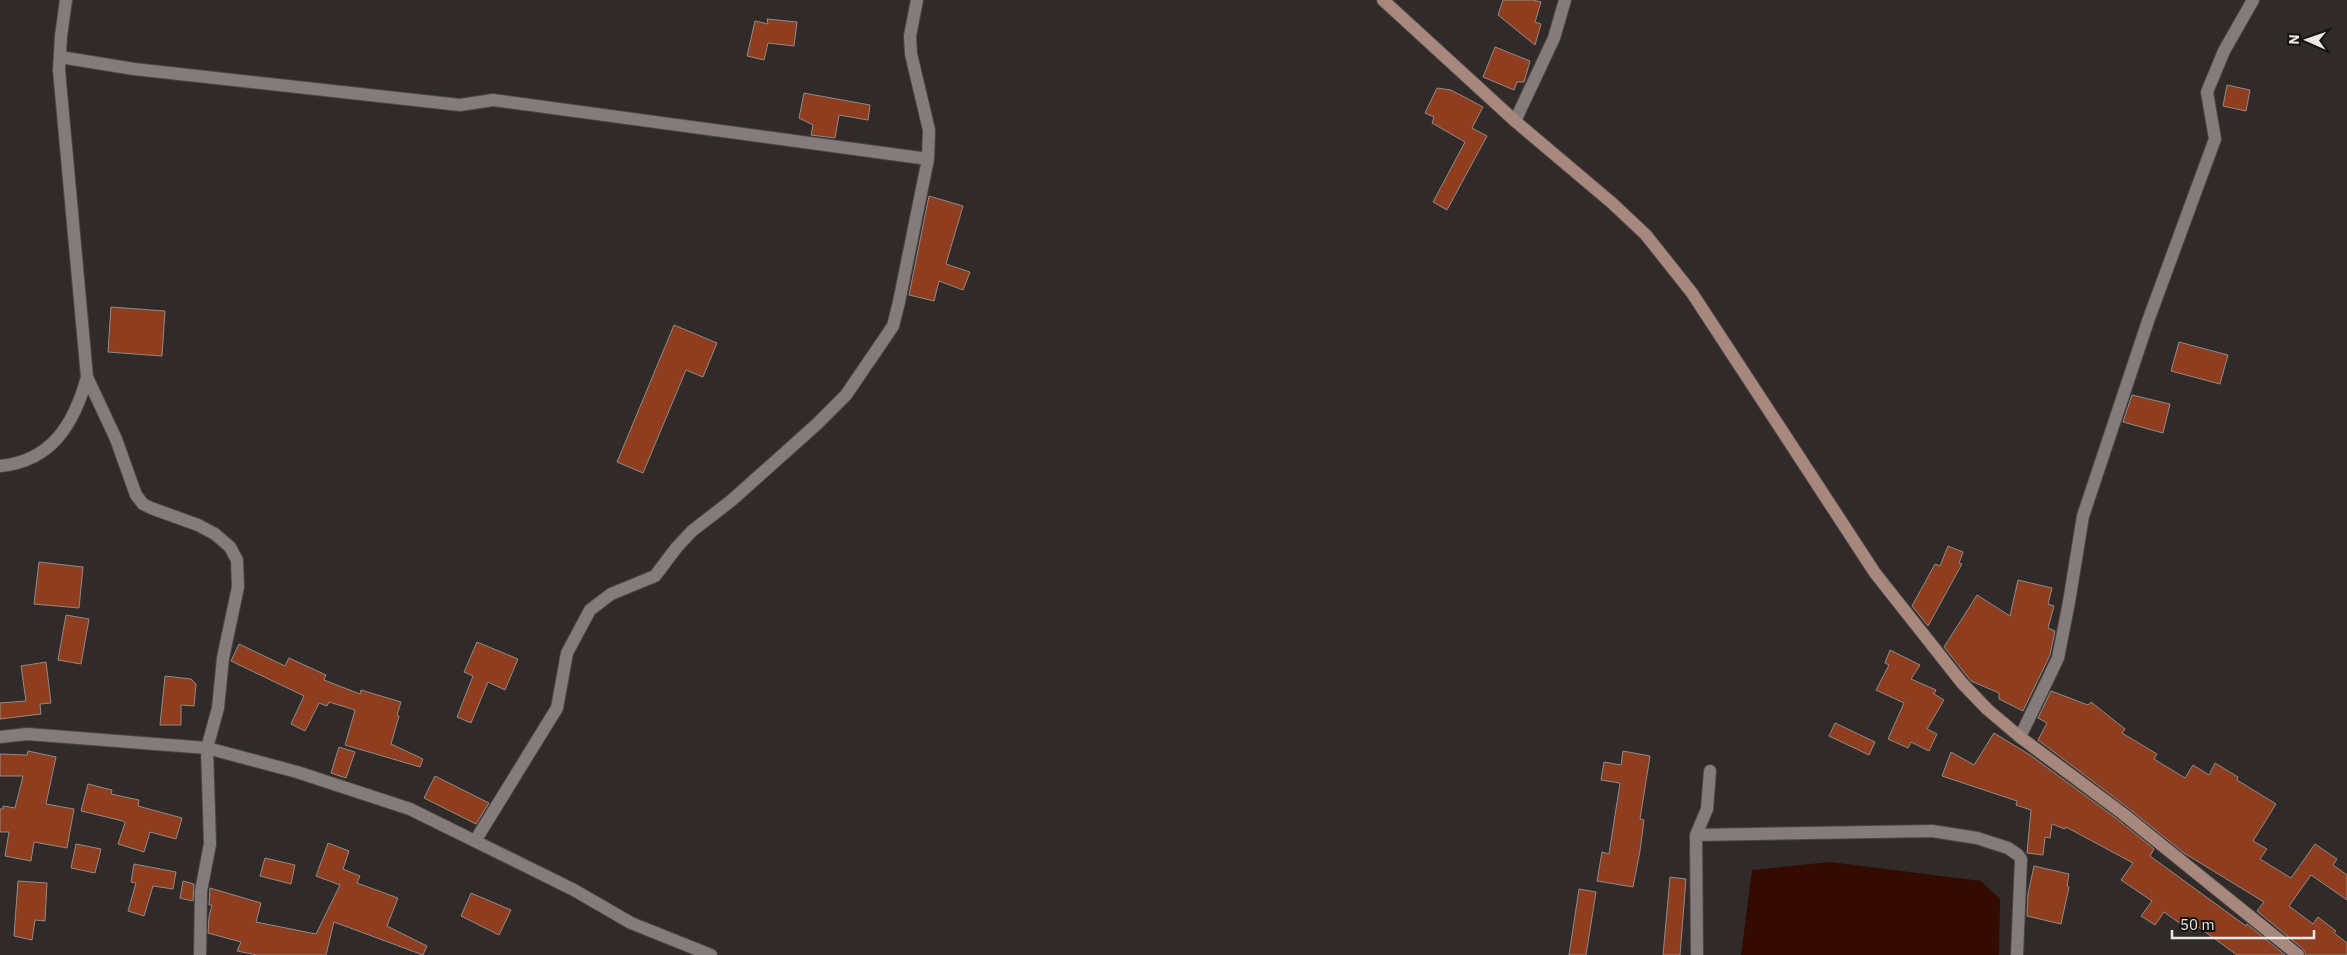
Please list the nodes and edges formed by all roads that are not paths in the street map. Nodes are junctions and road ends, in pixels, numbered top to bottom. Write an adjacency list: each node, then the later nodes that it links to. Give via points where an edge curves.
1 (66, 0): 6 (street)
2 (917, 0): 8 (street, via 910,36 911,54 929,130)
3 (1383, 0): 7 (street)
4 (1565, 0): 7 (street, via 1554,38)
5 (2254, 0): 12 (street, via 2224,52 2207,92 2216,139 2148,321 2083,516 2058,658)
6 (60, 57): 8 (street, via 134,69 460,105 493,100); 9 (street)
7 (1515, 121): 12 (street, via 1612,203 1660,252 1692,293 1875,573 1962,684)
8 (928, 159): 16 (street, via 899,302 892,326 880,346 846,394 817,424 692,531 656,576 611,594 590,610 567,653 557,708)
9 (87, 378): 10 (street, via 77,408 48,449 29,460); 13 (street, via 116,439 136,495 143,504 214,534 230,547 237,560 238,587 218,708)
10 (0, 466)
11 (0, 737): 13 (street, via 27,734)
12 (2020, 737): 21 (street, via 2122,813)
13 (207, 748): 16 (street, via 297,772 410,809); 17 (street, via 210,844 201,891)
14 (1710, 771): 15 (street, via 1707,809)
15 (1696, 836): 19 (street); 20 (street, via 1932,831 1977,838 2008,848 2020,859)
16 (475, 841): 18 (street, via 574,890 631,923)
17 (200, 955)
18 (711, 955)
19 (1697, 955)
20 (2017, 955)
21 (2298, 955)

